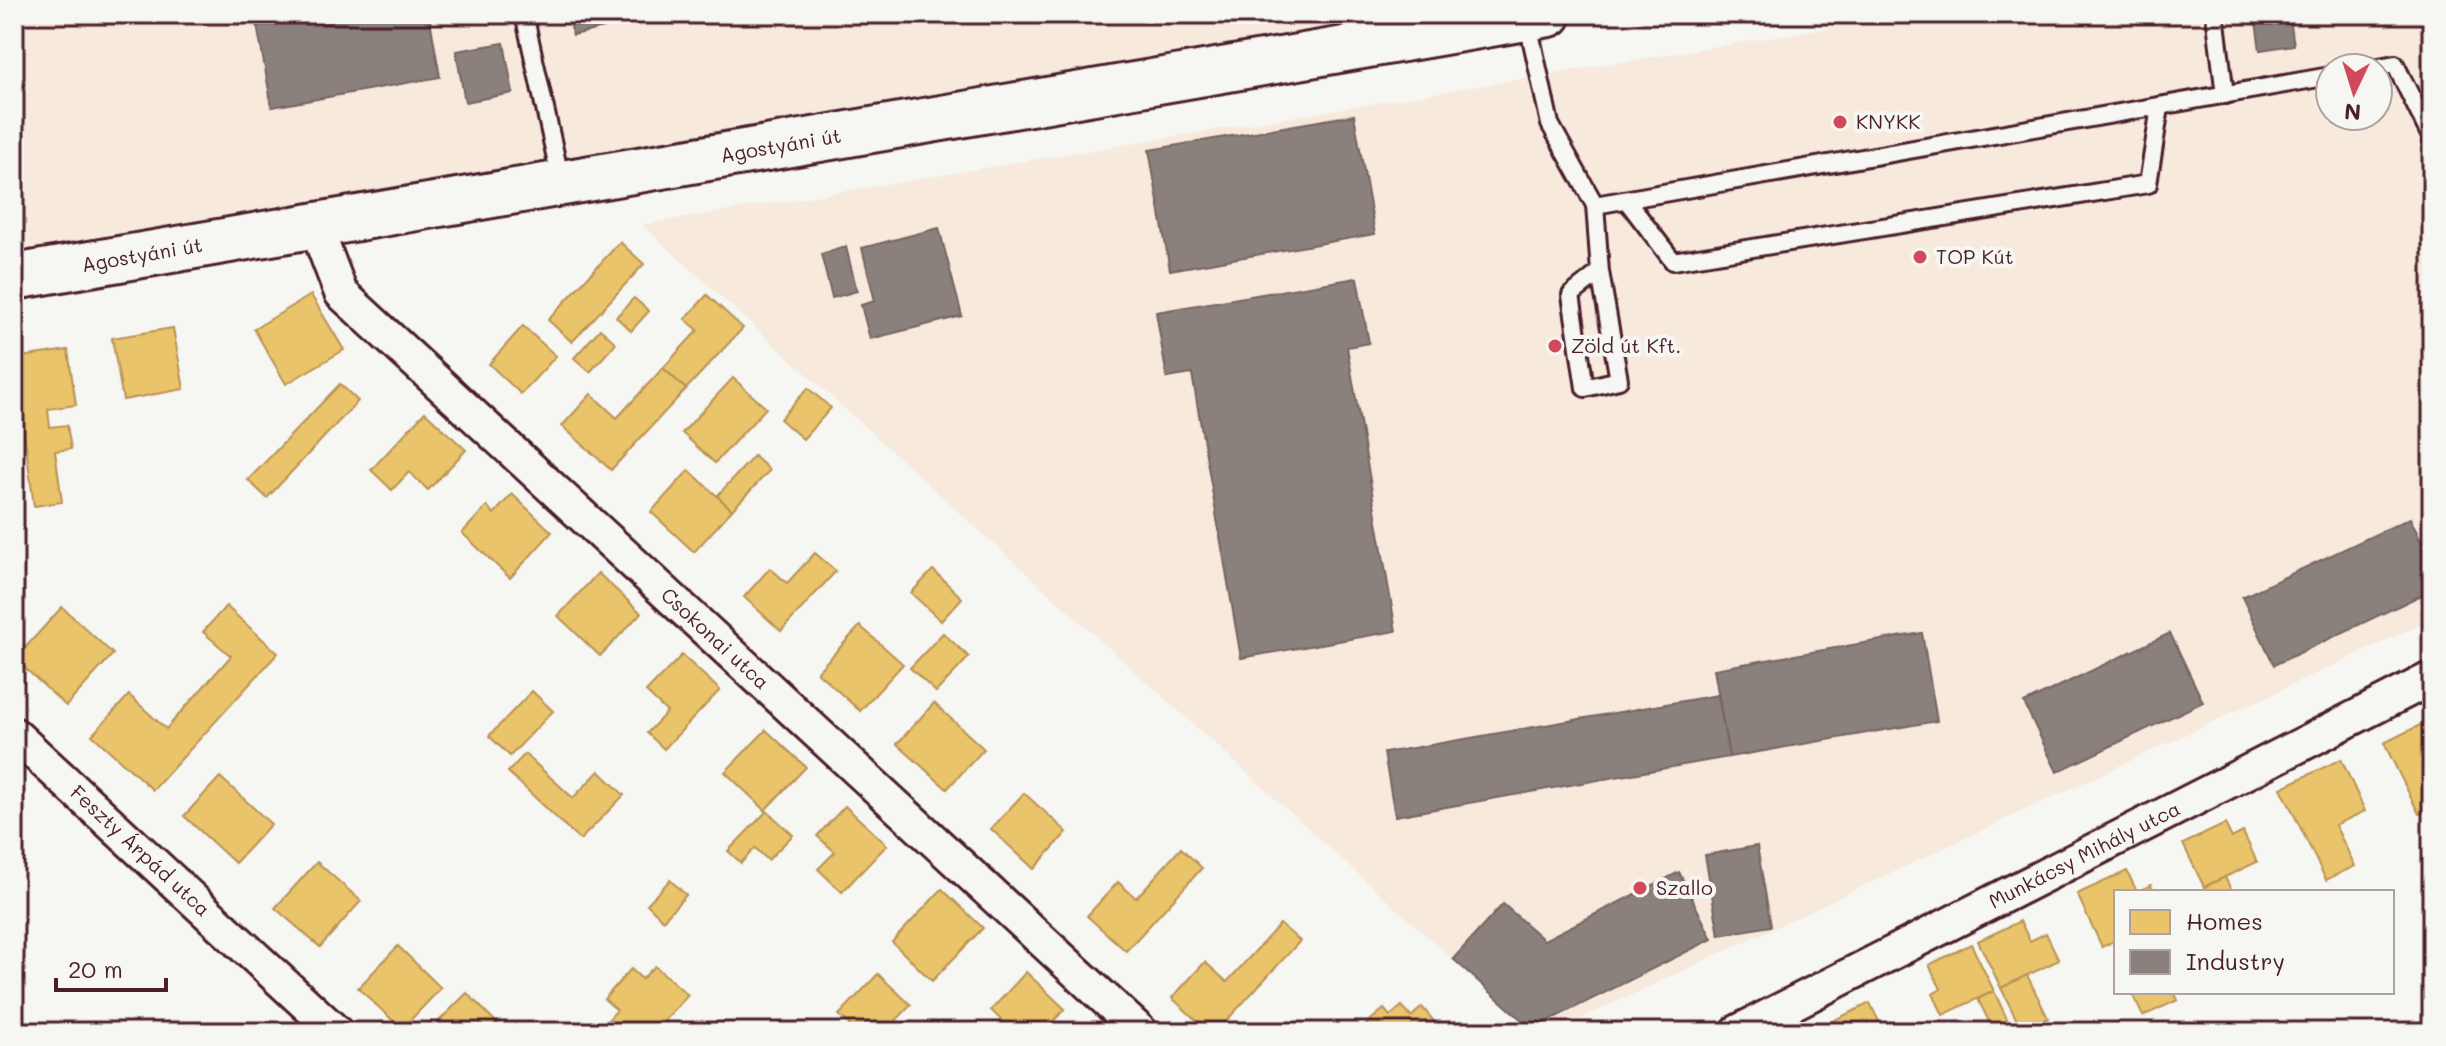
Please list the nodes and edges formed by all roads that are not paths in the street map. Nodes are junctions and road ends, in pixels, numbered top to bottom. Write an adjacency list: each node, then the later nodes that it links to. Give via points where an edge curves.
1 (524, 14): 9 (lane)
2 (2215, 14): 6 (lane)
3 (1538, 16): 9 (main road, Agostyáni út); 11 (lane, via 1550,124)
4 (2394, 64): 8 (lane)
5 (2314, 79): 6 (lane)
6 (2225, 95): 7 (lane)
7 (2160, 107): 10 (lane); 10 (lane, via 2148,184 1673,261)
8 (2432, 139)
9 (561, 182): 12 (main road, Agostyáni út)
10 (1627, 201): 11 (lane)
11 (1595, 205): 13 (lane)
12 (315, 225): 14 (main road, Agostyáni út); 18 (street, Csokonai utca, via 341,293)
13 (1600, 272): 13 (lane, via 1571,295 1585,388 1619,380)
14 (14, 277)
15 (2432, 678): 19 (street, Munkácsy Mihály utca)
16 (14, 734): 17 (street, Feszty Árpád utca)
17 (336, 1032)
18 (1141, 1032)
19 (1737, 1032)

